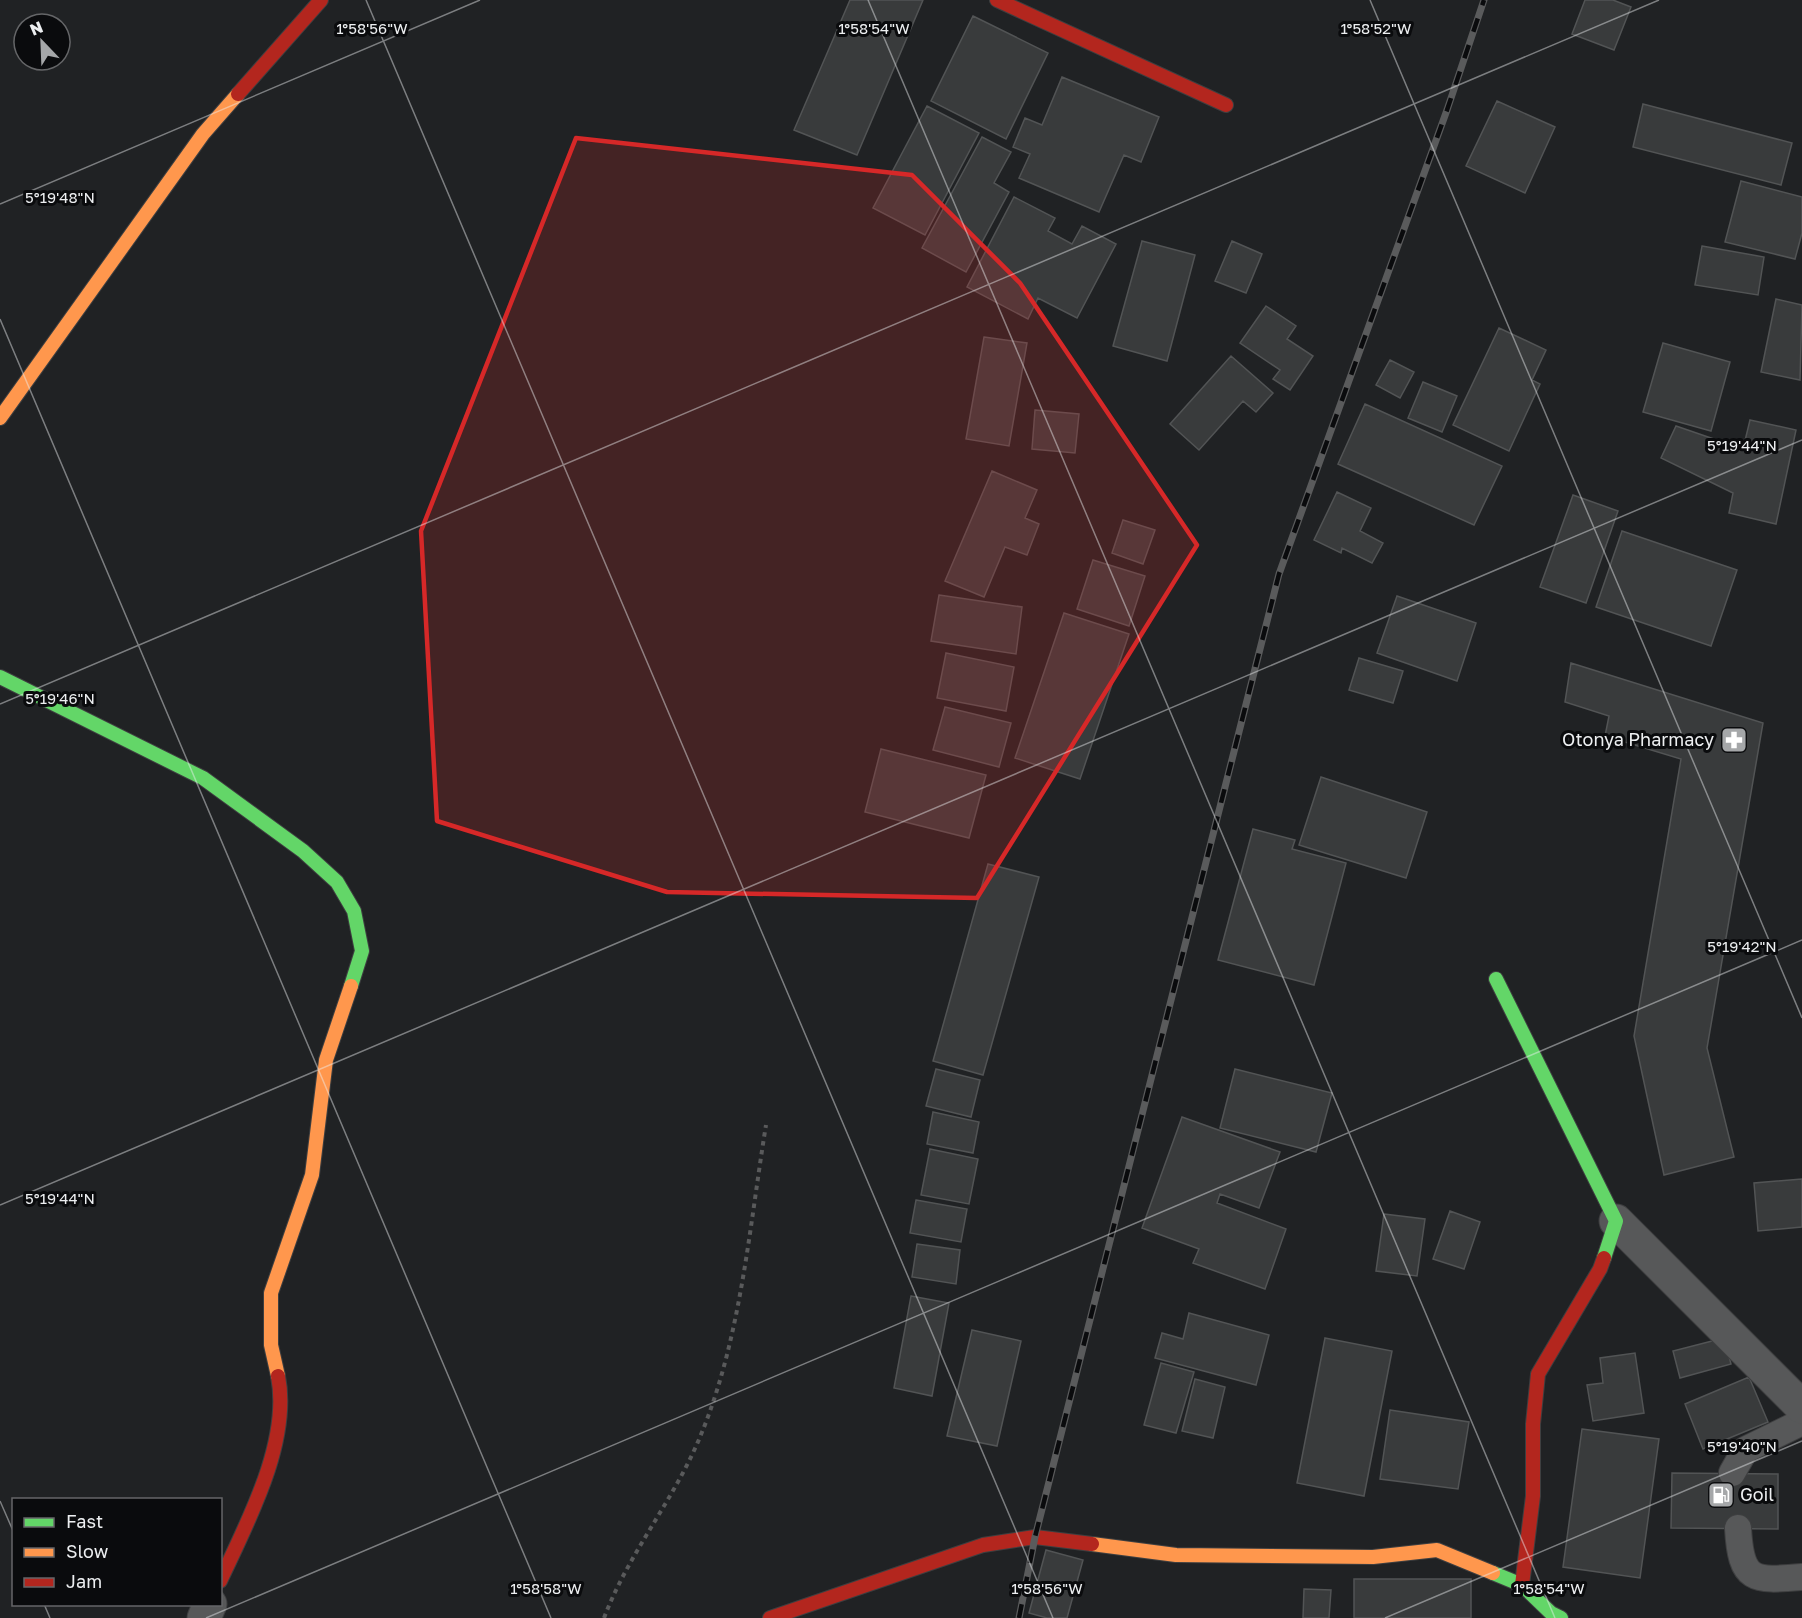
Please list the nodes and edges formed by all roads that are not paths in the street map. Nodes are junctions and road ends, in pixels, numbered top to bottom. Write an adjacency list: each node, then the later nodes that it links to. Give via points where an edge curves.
1 (321, 0): 4 (street, via 203,134)
2 (997, 0): 3 (street)
3 (1226, 105)
4 (0, 418)
5 (0, 677): 12 (street, via 203,778 303,851 337,882 354,911 362,951 326,1060 312,1175 272,1293 271,1345 282,1393 277,1434 255,1505)
6 (1496, 979): 7 (street)
7 (1616, 1221): 8 (street); 14 (street, via 1600,1269 1538,1374 1533,1497)
8 (1802, 1407)
9 (1802, 1422): 10 (lane, via 1745,1450)
10 (1732, 1473)
11 (1738, 1528): 13 (lane, via 1740,1558 1749,1572 1766,1580)
12 (222, 1577)
13 (1802, 1577)
14 (1522, 1585): 15 (street, via 1437,1551 1372,1557 1176,1555 1035,1537 983,1545); 16 (street)
15 (770, 1618)
16 (1561, 1618)

